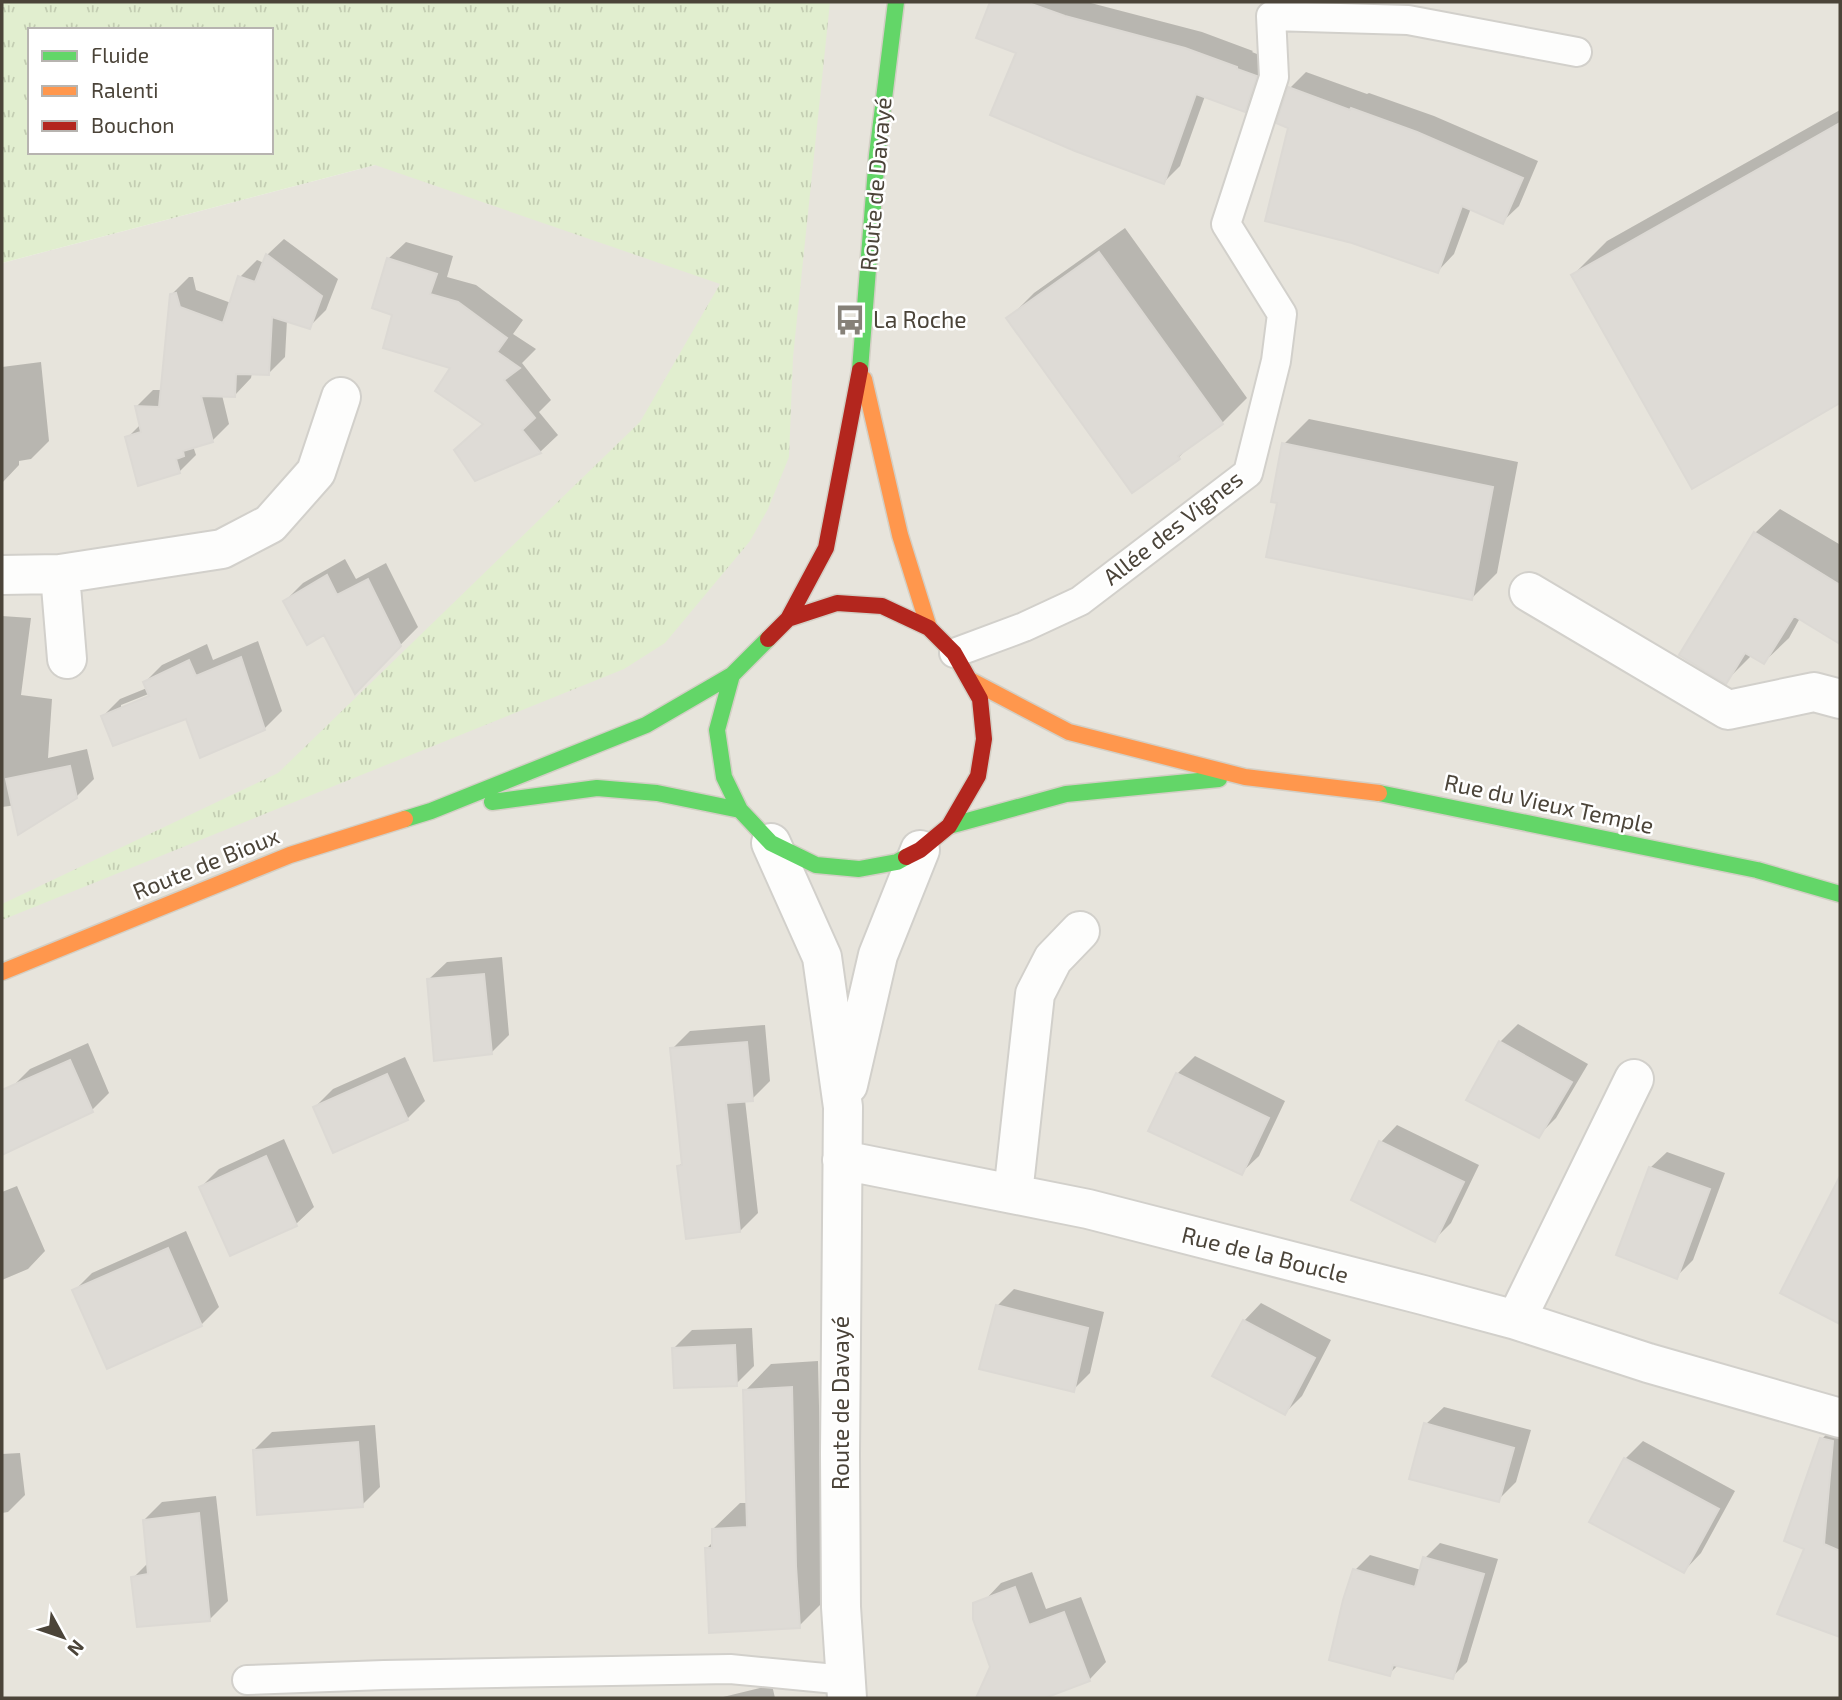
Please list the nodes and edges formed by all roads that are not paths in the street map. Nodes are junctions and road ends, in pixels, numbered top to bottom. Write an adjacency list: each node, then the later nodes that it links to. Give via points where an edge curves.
1 (896, 2): 3 (main road, Route de Davayé, via 881,107)
2 (1577, 52): 10 (lane, Allée des Vignes, via 1408,20 1271,16 1275,77 1226,224 1282,314 1276,361 1248,473 1080,601)
3 (861, 367): 8 (main road, via 827,548); 9 (main road, via 900,535)
4 (341, 397): 5 (street, via 317,472 270,524 222,549)
5 (60, 574): 6 (street); 11 (street)
6 (2, 575)
7 (1529, 592): 14 (street, via 1728,710 1814,692)
8 (788, 619): 9 (main road, via 837,603 882,606); 12 (main road)
9 (929, 628): 10 (main road)
10 (954, 653): 13 (main road)
11 (66, 659)
12 (732, 676): 16 (main road, via 717,730 724,777); 17 (main road, Route de Bioux, via 646,725)
13 (970, 680): 15 (main road, Rue du Vieux Temple, via 1069,732); 18 (main road, via 980,699 984,739 978,776)
14 (1840, 699)
15 (1245, 776): 18 (main road, Rue du Vieux Temple, via 1066,794); 21 (main road, Rue du Vieux Temple, via 1385,793 1757,870)
16 (740, 810): 17 (main road, Route de Bioux, via 657,793 597,788); 19 (main road)
17 (431, 811): 23 (main road, Route de Bioux, via 290,855)
18 (949, 826): 20 (main road)
19 (771, 843): 20 (main road, via 816,865 859,869 897,862); 25 (street, Route de Davayé, via 821,957)
20 (920, 850): 25 (street, Route de Davayé, via 878,955)
21 (1840, 894)
22 (1080, 931): 27 (street, via 1054,959 1035,994)
23 (2, 972)
24 (1634, 1079): 28 (street)
25 (842, 1107): 26 (street, Route de Davayé)
26 (842, 1160): 27 (street, Rue de la Boucle); 31 (street, Route de Davayé, via 841,1607)
27 (1013, 1194): 28 (street, Rue de la Boucle, via 1088,1209)
28 (1516, 1320): 29 (street, Rue de la Boucle)
29 (1840, 1418)
30 (247, 1680): 31 (lane, via 730,1669)
31 (847, 1689)

